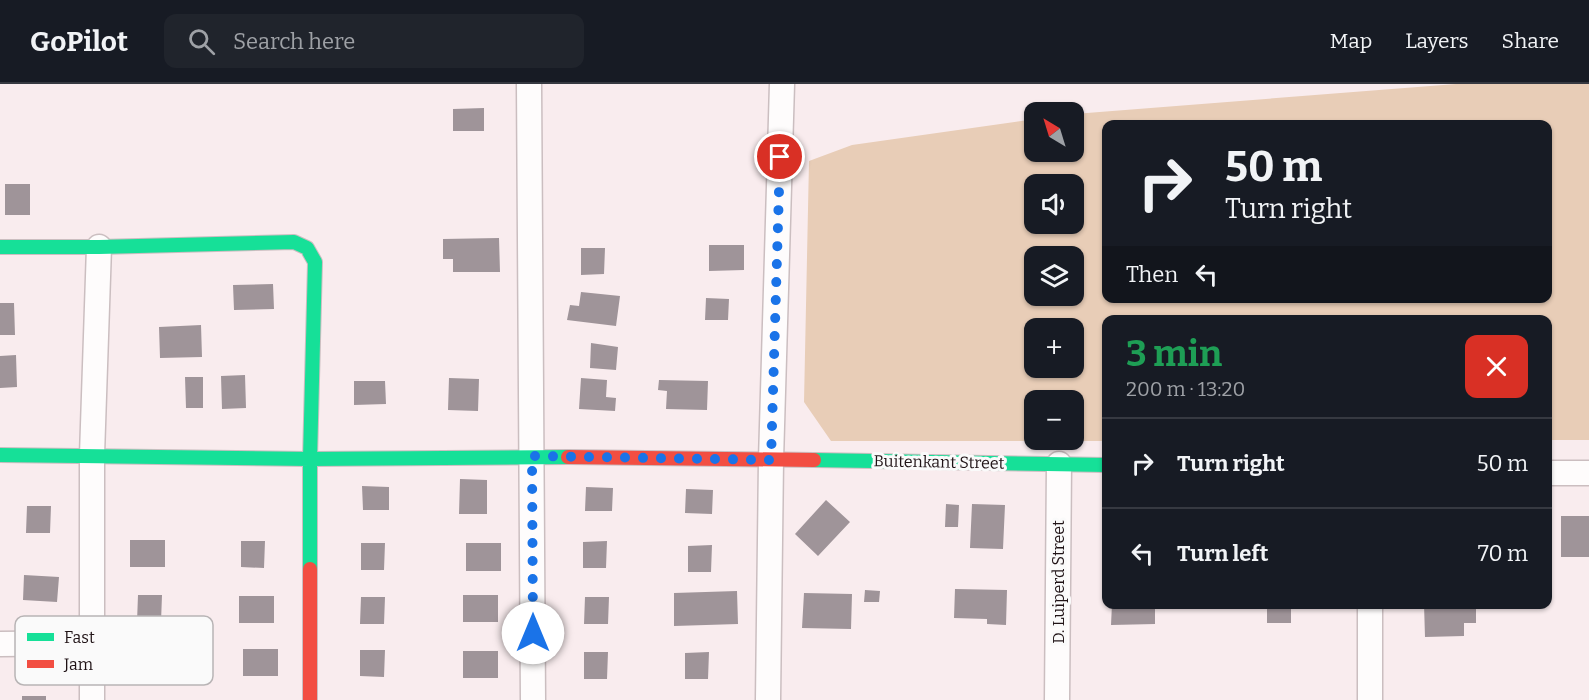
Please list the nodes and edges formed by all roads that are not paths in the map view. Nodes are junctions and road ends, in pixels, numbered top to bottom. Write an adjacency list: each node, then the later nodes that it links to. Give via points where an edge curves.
1 (529, 84): 7 (street)
2 (782, 84): 9 (street)
3 (0, 247): 4 (street)
4 (99, 247): 6 (street); 8 (street, via 294,242 308,248 315,262)
5 (0, 454): 6 (street, Buitenkant Street)
6 (92, 455): 8 (street, Buitenkant Street); 15 (street)
7 (532, 456): 8 (street, Buitenkant Street); 9 (street, Buitenkant Street); 19 (street)
8 (310, 459): 18 (street)
9 (771, 460): 10 (street, Buitenkant Street); 20 (street)
10 (1059, 464): 11 (street, Buitenkant Street); 21 (street, D. Luiperd Street)
11 (1102, 465)
12 (1552, 472): 13 (street)
13 (1589, 473)
14 (1370, 609): 22 (street)
15 (92, 616)
16 (0, 645): 17 (street)
17 (15, 645)
18 (310, 700)
19 (533, 700)
20 (768, 700)
21 (1057, 700)
22 (1370, 700)

